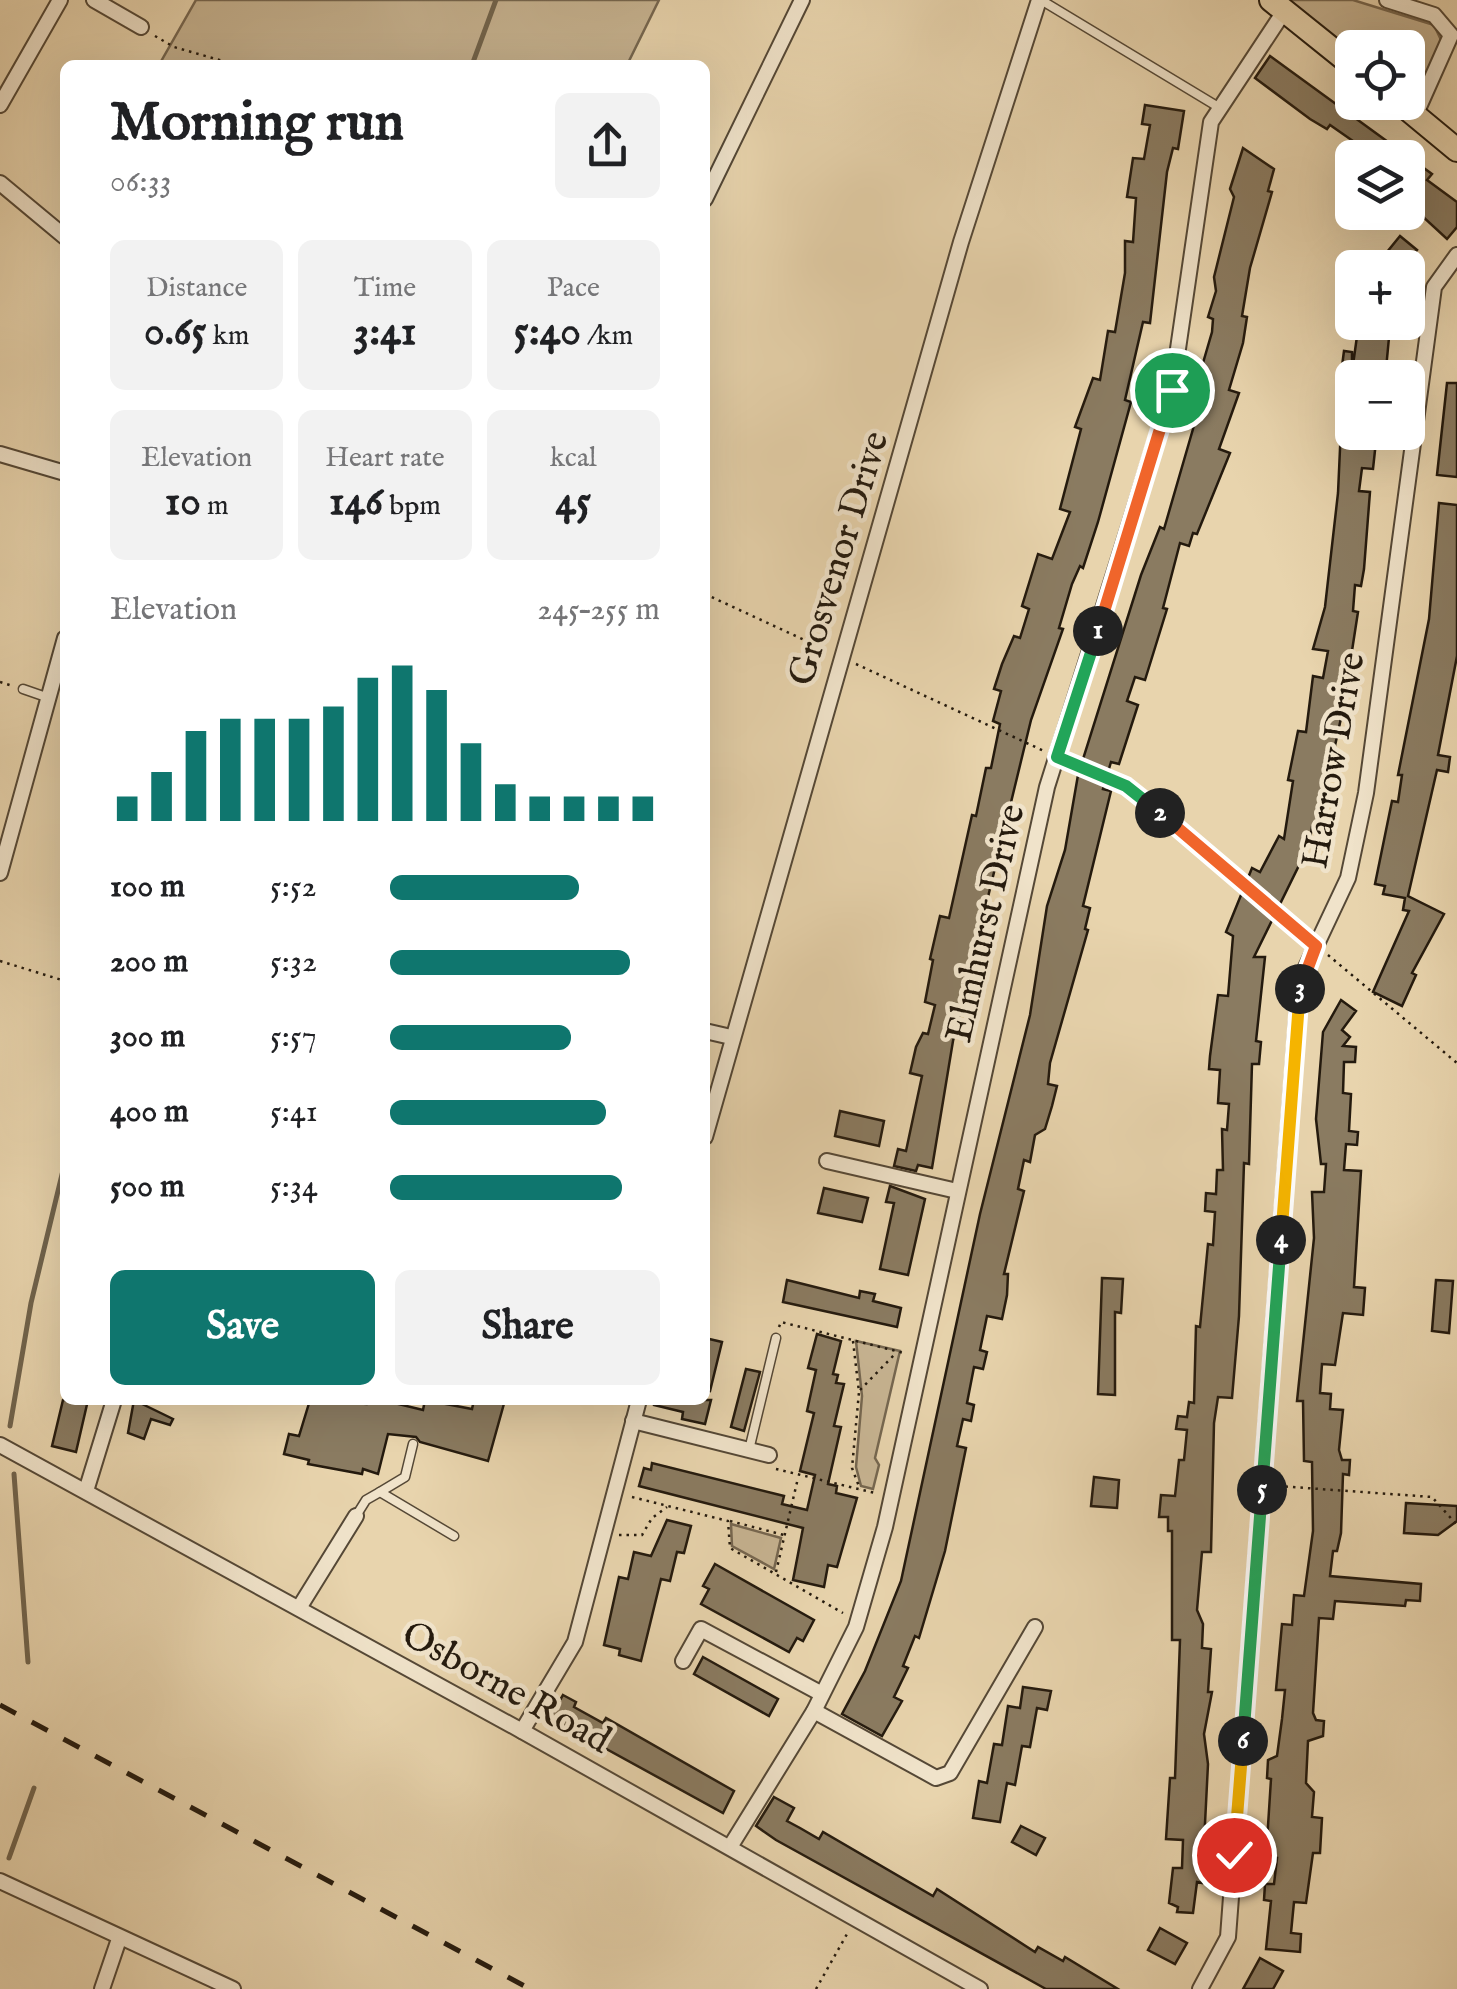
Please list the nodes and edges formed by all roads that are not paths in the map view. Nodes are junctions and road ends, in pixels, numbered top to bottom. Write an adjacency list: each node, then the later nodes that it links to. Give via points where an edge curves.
1 (60, 0): 11 (street)
2 (94, 0): 7 (street)
3 (802, 0): 16 (street)
4 (1040, 0): 12 (lane); 26 (street, Grosvenor Drive, via 961,242)
5 (1386, 0): 8 (street, via 1434,15)
6 (1278, 5): 9 (main road); 12 (street, Elmhurst Drive)
7 (140, 28)
8 (1454, 35): 10 (street)
9 (1335, 51)
10 (1425, 81)
11 (0, 105)
12 (1220, 108): 29 (street, Elmhurst Drive, via 1211,122 1172,390 1057,757)
13 (1420, 120): 14 (main road)
14 (1457, 150)
15 (0, 183): 17 (street)
16 (710, 189)
17 (60, 233)
18 (1457, 255): 54 (street, Harrow Drive, via 1434,287 1366,793 1348,878 1300,980 1228,1938)
19 (0, 454): 20 (street)
20 (60, 472)
21 (60, 657): 23 (street)
22 (23, 689): 23 (lane)
23 (49, 698): 24 (street)
24 (0, 873)
25 (710, 1032): 26 (street)
26 (731, 1037): 27 (street, Grosvenor Drive)
27 (710, 1119)
28 (827, 1160): 29 (street)
29 (957, 1191): 45 (street, Elmhurst Drive, via 858,1621)
30 (776, 1338): 36 (lane)
31 (112, 1405): 38 (street)
32 (637, 1405): 33 (street)
33 (633, 1421): 36 (street); 47 (street, via 575,1642)
34 (413, 1444): 39 (lane, via 405,1477)
35 (1, 1448): 38 (street, Osborne Road)
36 (749, 1450): 37 (street)
37 (768, 1455)
38 (86, 1491): 42 (street, Osborne Road)
39 (380, 1492): 40 (lane); 41 (lane)
40 (356, 1516): 42 (street)
41 (454, 1536)
42 (300, 1608): 47 (street, Osborne Road)
43 (1035, 1627): 46 (street, via 950,1773 936,1778)
44 (684, 1661): 45 (street, via 701,1629)
45 (822, 1694): 46 (street, Elmhurst Drive)
46 (814, 1710): 48 (street, Elmhurst Drive)
47 (522, 1731): 48 (street, Osborne Road)
48 (730, 1847): 53 (street, Osborne Road)
49 (0, 1880): 50 (street)
50 (119, 1938): 51 (street); 52 (street)
51 (102, 1989)
52 (233, 1989)
53 (980, 1989)
54 (1200, 1989)

